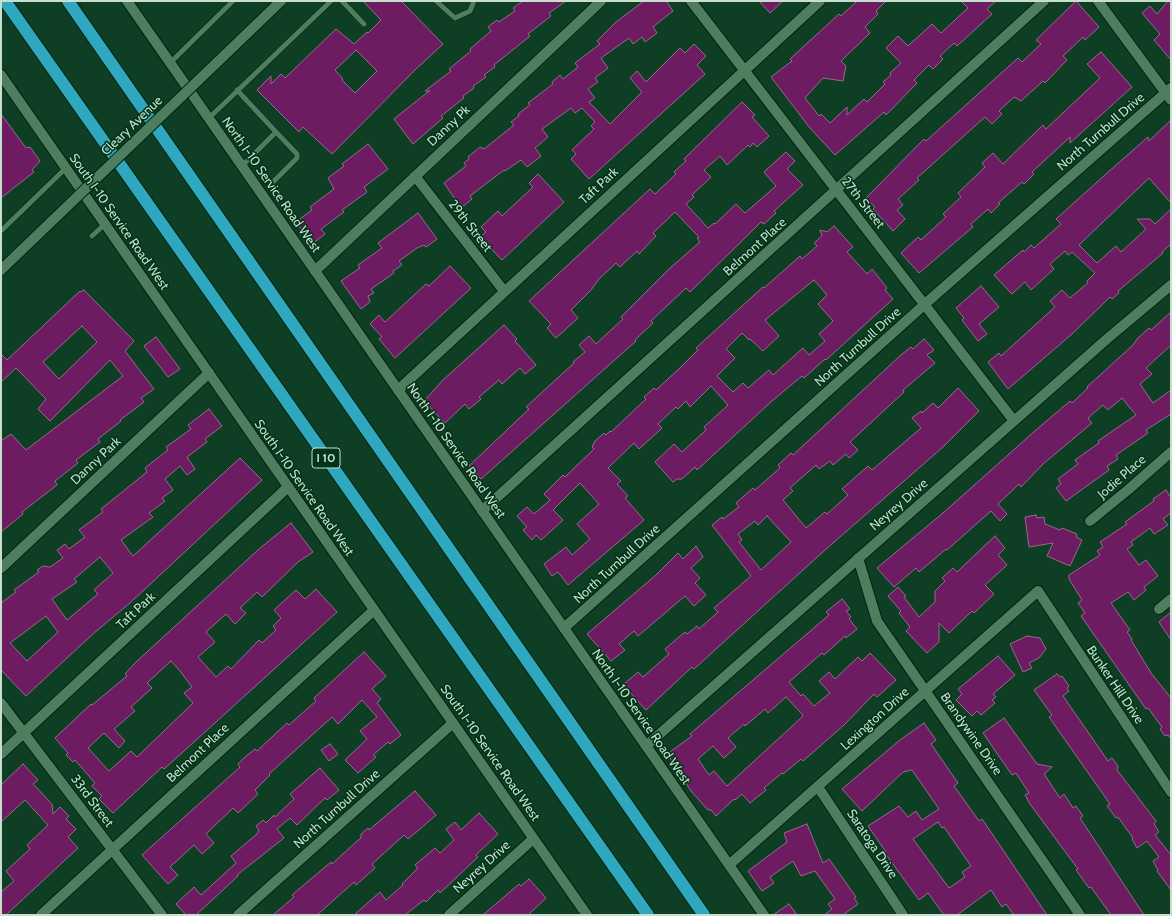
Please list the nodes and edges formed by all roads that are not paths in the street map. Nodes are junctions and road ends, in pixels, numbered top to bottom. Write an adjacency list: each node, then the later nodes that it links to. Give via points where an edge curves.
1 (5, 1): 66 (highway, I 10)
2 (68, 1): 67 (highway)
3 (127, 1): 16 (street, North I-10 Service Road West)
4 (233, 1): 16 (lane)
5 (281, 1): 31 (street, Cleary Avenue, bridge)
6 (331, 1): 19 (lane)
7 (342, 1): 15 (lane)
8 (436, 1): 9 (lane, via 455,18 470,11)
9 (474, 1)
10 (601, 1): 25 (street, Danny Pk)
11 (691, 1): 17 (street, 27th Street)
12 (820, 1): 17 (street, Taft Park)
13 (1044, 1): 27 (street, Belmont Place)
14 (1098, 1): 20 (street)
15 (364, 24)
16 (170, 63): 21 (street, North I-10 Service Road West)
17 (744, 70): 27 (street, 27th Street); 34 (street, Taft Park)
18 (1, 75): 24 (street, South I-10 Service Road West)
19 (237, 90): 21 (lane); 22 (lane)
20 (1169, 94): 35 (street, North Turnbull Drive)
21 (209, 118): 23 (street, North I-10 Service Road West)
22 (276, 132): 23 (lane); 26 (lane, via 298,154)
23 (242, 166): 32 (street, North I-10 Service Road West)
24 (66, 168): 28 (street, South I-10 Service Road West); 29 (lane)
25 (415, 176): 32 (street, Danny Pk); 34 (street, 29th Street)
26 (274, 181)
27 (836, 190): 35 (street, 27th Street); 41 (street, Belmont Place)
28 (105, 224): 30 (lane); 36 (street, South I-10 Service Road West)
29 (1, 231)
30 (92, 236)
31 (1, 270)
32 (315, 271): 37 (street, North I-10 Service Road West)
33 (1171, 285): 38 (street, Neyrey Drive)
34 (504, 291): 37 (street, Taft Park)
35 (925, 304): 38 (street, 27th Street); 49 (street, North Turnbull Drive)
36 (209, 373): 40 (street, South I-10 Service Road West); 44 (street, Danny Park)
37 (398, 390): 41 (street, North I-10 Service Road West)
38 (1014, 421): 43 (street, Neyrey Drive)
39 (1171, 452): 42 (street, Jodie Place)
40 (288, 487): 48 (street, South I-10 Service Road West); 53 (street, Taft Park)
41 (482, 511): 49 (street, North I-10 Service Road West)
42 (1090, 521)
43 (858, 558): 50 (street, Brandywine Drive, via 878,621); 54 (street, Neyrey Drive)
44 (1, 568)
45 (1038, 592): 50 (street, Lexington Drive); 57 (street, Bunker Hill Drive)
46 (1171, 599): 47 (street)
47 (1159, 609)
48 (374, 610): 52 (street, South I-10 Service Road West); 59 (street, Belmont Place)
49 (564, 628): 54 (street, North I-10 Service Road West)
50 (925, 691): 56 (street, Lexington Drive); 70 (street, Brandywine Drive)
51 (1, 702): 53 (street, 33rd Street)
52 (453, 723): 58 (street, South I-10 Service Road West); 63 (street, North Turnbull Drive)
53 (24, 733): 55 (street, Taft Park); 59 (street, 33rd Street)
54 (646, 746): 60 (street, North I-10 Service Road West)
55 (1, 754)
56 (818, 787): 60 (street, Lexington Drive); 69 (street, Saratoga Drive)
57 (1171, 792)
58 (533, 839): 64 (street, Neyrey Drive); 65 (street, South I-10 Service Road West)
59 (112, 850): 61 (street, Belmont Place); 62 (street, 33rd Street)
60 (729, 865): 68 (street, North I-10 Service Road West)
61 (41, 915)
62 (162, 915)
63 (238, 915)
64 (449, 915)
65 (587, 915)
66 (648, 915)
67 (704, 915)
68 (764, 915)
69 (903, 915)
70 (1080, 915)

